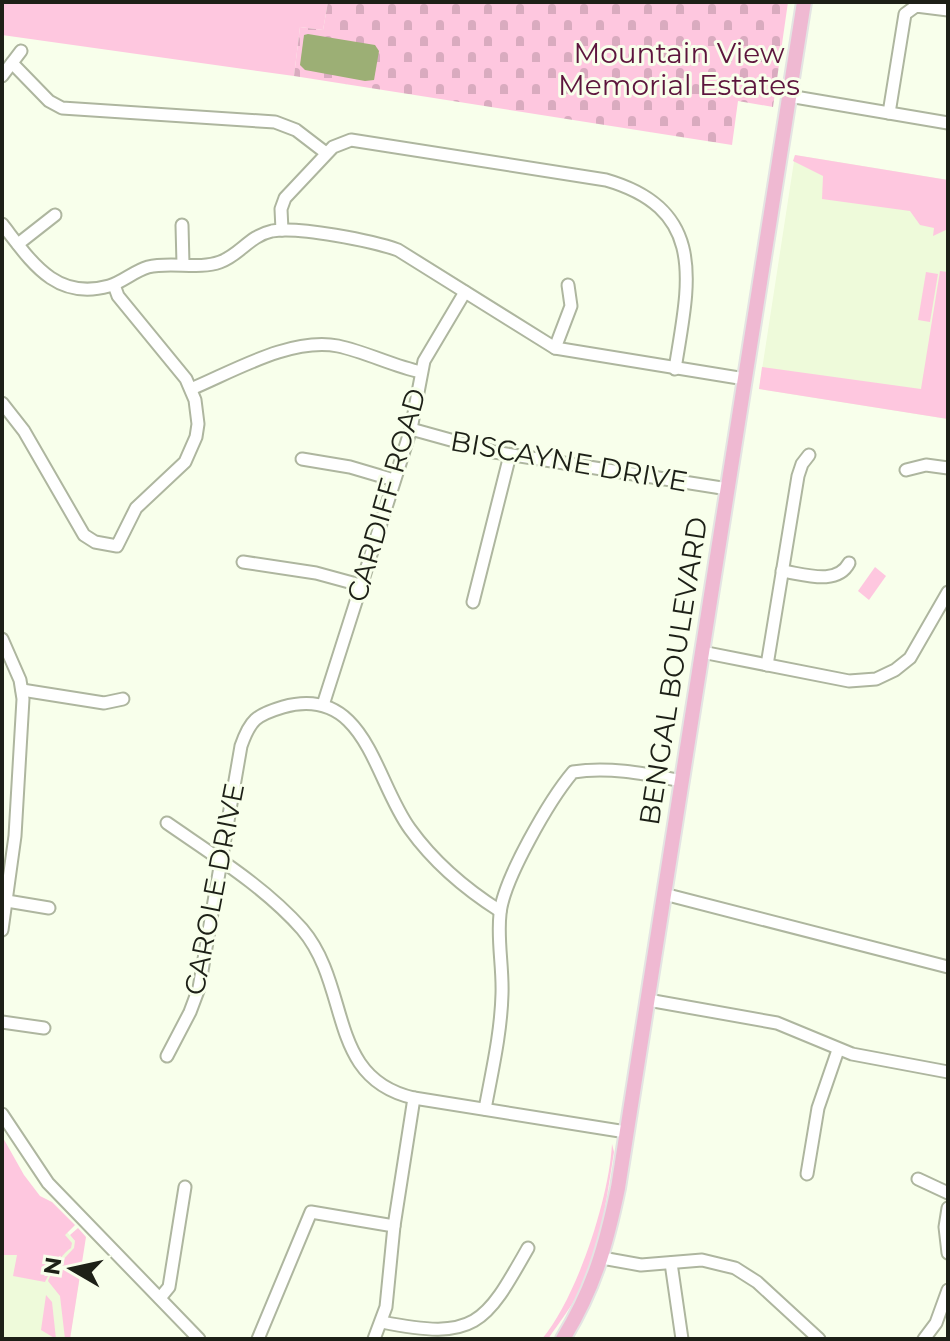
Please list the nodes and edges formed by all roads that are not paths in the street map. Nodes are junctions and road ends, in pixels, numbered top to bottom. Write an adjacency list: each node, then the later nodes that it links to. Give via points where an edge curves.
1 (804, 2): 6 (main road, BENGAL BOULEVARD)
2 (948, 10): 7 (street, via 916,6 905,14)
3 (21, 51): 4 (street)
4 (12, 63): 5 (street); 9 (street, via 62,108 275,122 296,130)
5 (2, 76)
6 (789, 96): 7 (street); 22 (main road, BENGAL BOULEVARD)
7 (889, 113): 8 (street)
8 (948, 123)
9 (326, 153): 13 (street, via 282,203); 20 (street, via 342,142 361,140 606,180 641,193 671,220 685,252 688,289)
10 (55, 215): 14 (street)
11 (2, 224): 14 (street)
12 (182, 225): 15 (street)
13 (282, 230): 15 (street, via 252,239 220,263); 18 (street, via 387,246)
14 (18, 244): 16 (street, via 47,277 64,285)
15 (183, 264): 16 (street, via 147,267)
16 (114, 285): 23 (street)
17 (568, 285): 19 (street, via 571,306)
18 (465, 292): 19 (street); 21 (street, CARDIFF ROAD)
19 (555, 348): 20 (street)
20 (675, 369): 22 (street)
21 (421, 372): 23 (street, via 340,347 300,345); 25 (street, CARDIFF ROAD)
22 (745, 379): 32 (main road, BENGAL BOULEVARD)
23 (191, 389): 24 (street, via 198,424 192,449 136,508 117,546 84,535)
24 (2, 403)
25 (411, 429): 26 (street, BISCAYNE DRIVE); 31 (street, CARDIFF ROAD)
26 (510, 455): 32 (street, BISCAYNE DRIVE); 38 (street)
27 (809, 455): 35 (street, via 798,476)
28 (302, 459): 31 (street)
29 (948, 468): 30 (street, via 926,465)
30 (906, 470)
31 (394, 480): 36 (street, CARDIFF ROAD)
32 (728, 489): 40 (main road, BENGAL BOULEVARD)
33 (243, 562): 36 (street)
34 (849, 563): 35 (street, via 836,576)
35 (782, 571): 41 (street)
36 (360, 585): 44 (street, CARDIFF ROAD)
37 (948, 592): 41 (street, via 910,658 886,675 849,681)
38 (473, 602)
39 (2, 639): 42 (street)
40 (702, 652): 41 (street); 45 (main road, BENGAL BOULEVARD)
41 (767, 665)
42 (22, 690): 43 (street, via 104,703); 49 (street)
43 (123, 699)
44 (323, 705): 47 (street, CAROLE DRIVE, via 292,705 254,719 237,760); 51 (street, via 356,726 393,804 427,850)
45 (682, 781): 48 (main road, BENGAL BOULEVARD); 51 (street, via 608,769 573,772 527,845)
46 (167, 823): 47 (street)
47 (221, 862): 58 (street, CAROLE DRIVE, via 199,988); 60 (street, via 264,892 304,932 332,984 346,1037 370,1078)
48 (664, 894): 53 (street); 54 (main road, BENGAL BOULEVARD)
49 (7, 901): 50 (street); 52 (street)
50 (49, 908)
51 (500, 911): 61 (street, via 500,1024)
52 (2, 930)
53 (948, 967)
54 (648, 1000): 57 (street, via 777,1023); 63 (main road, BENGAL BOULEVARD)
55 (2, 1022): 56 (street)
56 (44, 1028)
57 (838, 1050): 59 (street); 64 (street, via 818,1108)
58 (167, 1056)
59 (948, 1072)
60 (414, 1098): 61 (street); 69 (street)
61 (485, 1109): 63 (street)
62 (2, 1114): 75 (street, via 48,1183)
63 (626, 1132): 72 (main road, BENGAL BOULEVARD)
64 (807, 1174)
65 (918, 1179): 67 (street)
66 (185, 1187): 75 (street, via 169,1287)
67 (948, 1193)
68 (948, 1208): 71 (street)
69 (394, 1226): 77 (street); 79 (street, via 311,1212)
70 (528, 1248): 77 (street, via 487,1316 463,1332 434,1337)
71 (948, 1253)
72 (602, 1258): 73 (street, via 641,1265); 81 (main road, BENGAL BOULEVARD)
73 (671, 1263): 82 (street); 83 (street, via 702,1260 735,1268)
74 (948, 1290): 76 (street)
75 (160, 1298): 78 (street)
76 (946, 1303): 84 (street)
77 (382, 1322): 80 (street)
78 (199, 1339)
79 (258, 1339)
80 (374, 1339)
81 (563, 1339)
82 (682, 1339)
83 (819, 1339)
84 (924, 1339)

